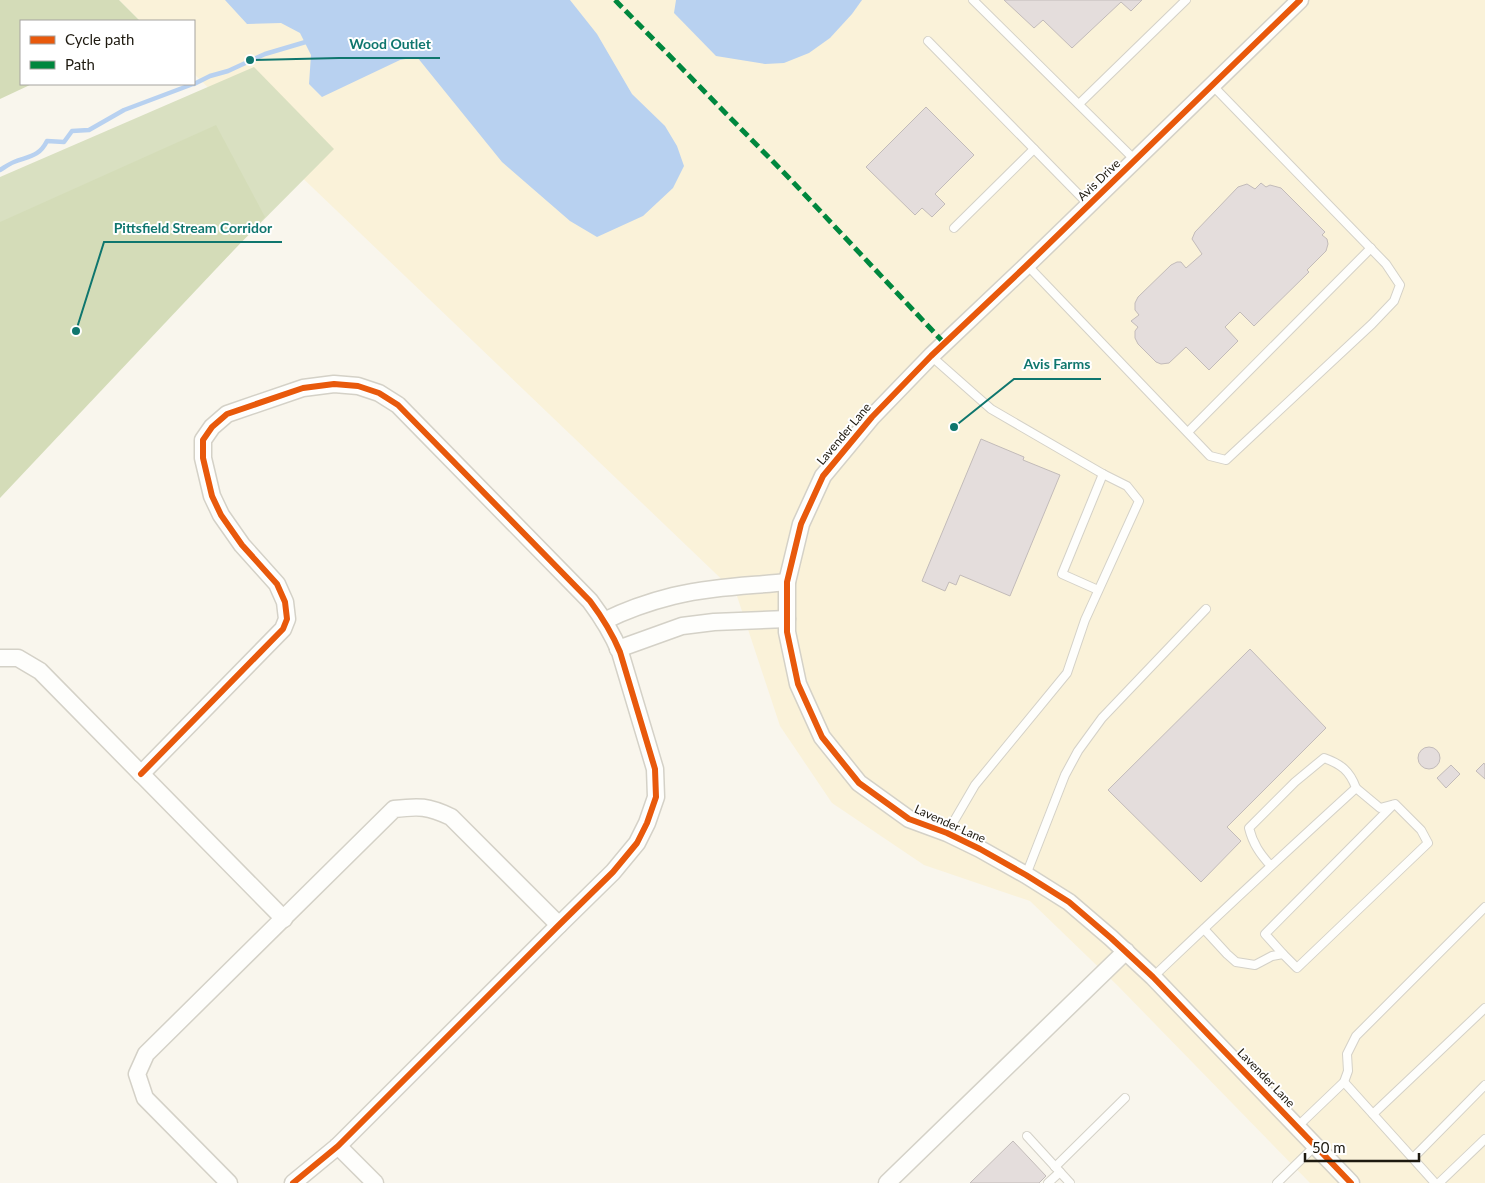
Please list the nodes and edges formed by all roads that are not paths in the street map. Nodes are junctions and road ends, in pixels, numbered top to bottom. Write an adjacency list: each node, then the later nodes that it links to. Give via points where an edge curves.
1 (973, 0): 6 (lane)
2 (1186, 0): 6 (lane)
3 (1300, 0): 5 (street, Avis Drive)
4 (928, 41): 7 (lane)
5 (1213, 86): 8 (street, Avis Drive); 11 (lane)
6 (1079, 104): 8 (lane)
7 (1034, 149): 9 (lane); 10 (lane)
8 (1136, 160): 9 (street, Avis Drive)
9 (1089, 205): 12 (street, Avis Drive)
10 (954, 228)
11 (1371, 248): 15 (lane); 15 (lane, via 1400,285 1394,301 1226,460 1210,456)
12 (1027, 265): 13 (street, Avis Drive); 15 (lane)
13 (931, 356): 14 (street, Avis Drive); 16 (lane, via 991,409)
14 (913, 376): 17 (street, Lavender Lane, via 872,417 823,476 800,524)
15 (1188, 432)
16 (1103, 474): 18 (lane, via 1127,486 1139,501); 18 (lane, via 1062,574)
17 (787, 582): 20 (street, Lavender Lane); 21 (street, via 673,596)
18 (1098, 590): 27 (lane, via 1084,620 1067,673 976,785)
19 (1206, 609): 29 (lane, via 1102,718 1078,751 1065,775)
20 (787, 619): 22 (street, via 682,626); 27 (street, Lavender Lane, via 798,684 822,737 859,783 909,819)
21 (604, 620): 22 (street); 24 (street, via 590,601 398,405 379,392 358,386 334,384 280,395 227,414 202,440 212,496 221,515 242,545 277,584 285,602 287,619 283,629)
22 (618, 649): 32 (street, via 654,769 656,797 637,843 613,872)
23 (0, 658): 24 (street, via 18,658 40,671)
24 (141, 774): 31 (street)
25 (1356, 788): 26 (lane, via 1380,808); 28 (lane); 28 (lane, via 1353,777 1338,763 1324,758 1295,782 1249,828 1252,841)
26 (1395, 804): 35 (lane, via 1265,934); 35 (lane, via 1421,830 1428,843 1297,968)
27 (947, 833): 29 (street, Lavender Lane)
28 (1271, 866): 33 (lane)
29 (1026, 875): 34 (street, Lavender Lane, via 1069,902)
30 (1485, 906): 38 (lane, via 1356,1036 1347,1054 1348,1071)
31 (284, 919): 32 (street, via 394,809 412,806 433,809 451,817); 49 (street, via 146,1054 137,1074 145,1098)
32 (559, 924): 45 (street)
33 (1204, 929): 35 (lane, via 1236,962 1255,965); 36 (lane)
34 (1126, 951): 36 (street, Lavender Lane); 52 (street)
35 (1283, 954)
36 (1153, 977): 42 (street, Lavender Lane)
37 (1485, 1008): 41 (lane)
38 (1344, 1082): 41 (lane); 42 (lane)
39 (1485, 1084): 47 (lane)
40 (1126, 1098): 48 (lane)
41 (1373, 1114): 47 (lane)
42 (1297, 1127): 46 (street, Lavender Lane)
43 (1027, 1136): 48 (lane)
44 (1485, 1139): 58 (lane)
45 (338, 1146): 50 (street); 51 (street)
46 (1316, 1146): 55 (lane); 56 (street, Lavender Lane)
47 (1412, 1158): 57 (lane)
48 (1057, 1169): 53 (lane); 54 (lane)
49 (229, 1183)
50 (293, 1183)
51 (374, 1183)
52 (887, 1183)
53 (1048, 1183)
54 (1070, 1183)
55 (1277, 1183)
56 (1351, 1183)
57 (1435, 1183)
58 (1440, 1183)

